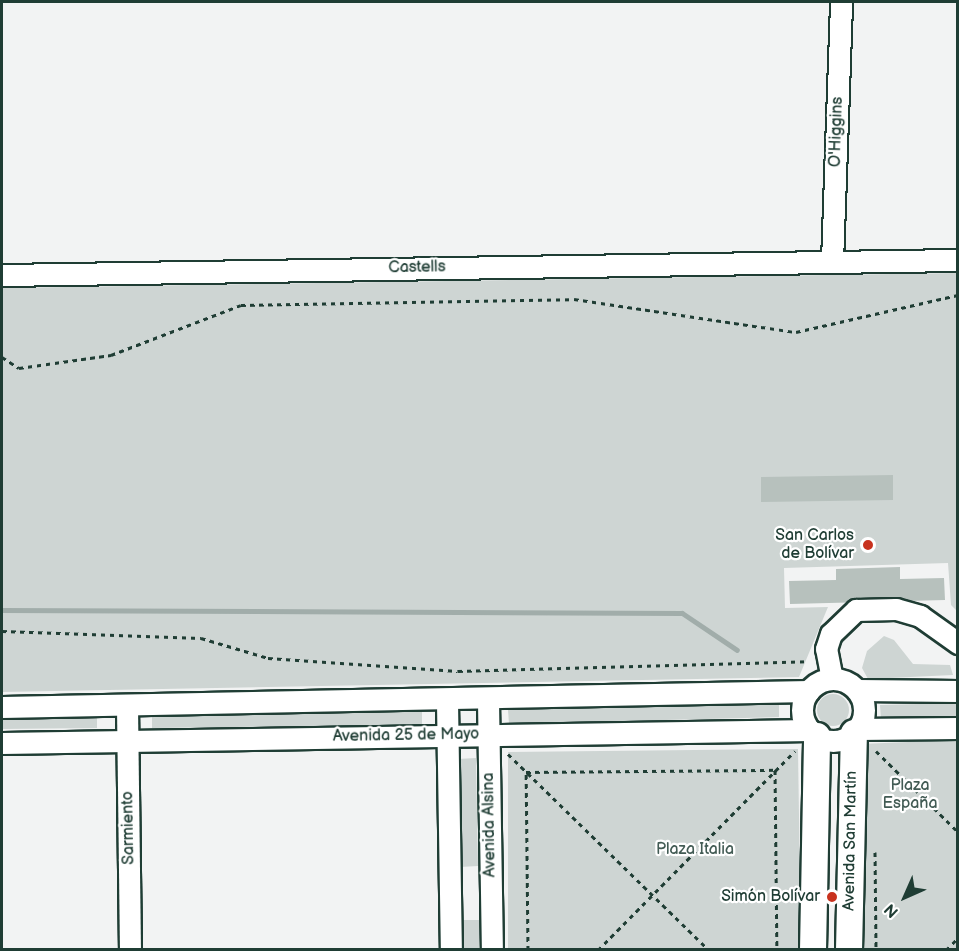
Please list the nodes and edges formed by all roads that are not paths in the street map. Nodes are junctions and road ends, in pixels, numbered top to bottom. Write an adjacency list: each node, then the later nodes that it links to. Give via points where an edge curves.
1 (841, 2): 3 (street, O'Higgins)
2 (957, 260): 3 (street, Castells)
3 (831, 262): 4 (street, Castells)
4 (2, 275)
5 (957, 643): 6 (street, via 920,616 896,609 856,610 831,634 828,658)
6 (832, 679): 7 (street); 8 (street)
7 (857, 690): 9 (street); 15 (street, via 863,717)
8 (808, 691): 10 (street, Avenida 25 de Mayo); 16 (street, via 803,704)
9 (957, 691)
10 (488, 701): 11 (street, Avenida 25 de Mayo); 17 (street, Avenida Alsina)
11 (447, 702): 13 (street, Avenida 25 de Mayo); 18 (street)
12 (2, 706): 13 (street, Avenida 25 de Mayo)
13 (127, 706): 19 (street, Sarmiento)
14 (957, 728): 15 (street)
15 (855, 731): 16 (street, via 832,741); 25 (main road, Avenida San Martín)
16 (813, 733): 17 (street, Avenida 25 de Mayo); 24 (main road)
17 (488, 734): 18 (street, Avenida 25 de Mayo); 23 (street, Avenida Alsina)
18 (448, 735): 19 (street, Avenida 25 de Mayo); 22 (street)
19 (128, 742): 20 (street, Avenida 25 de Mayo); 21 (street, Sarmiento)
20 (2, 743)
21 (130, 950)
22 (451, 950)
23 (492, 950)
24 (813, 950)
25 (849, 950)

